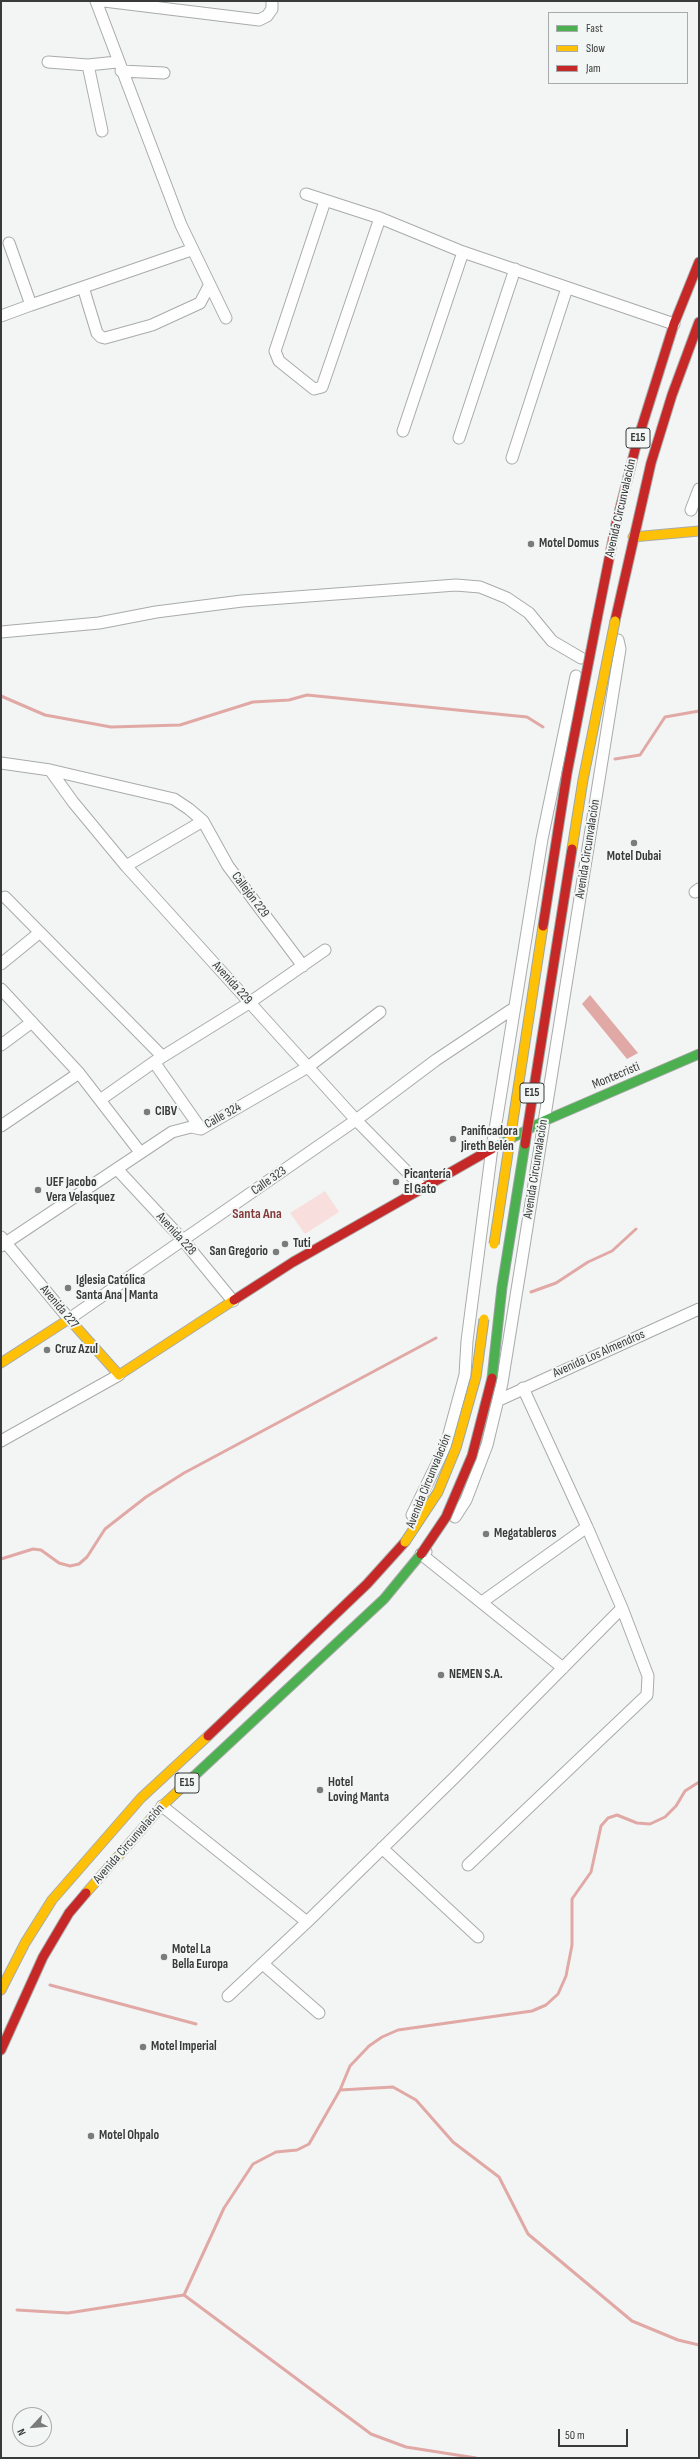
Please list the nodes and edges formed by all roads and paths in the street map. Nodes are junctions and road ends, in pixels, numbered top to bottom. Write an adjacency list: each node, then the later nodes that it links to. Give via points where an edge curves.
1 (96, 1): 7 (street)
2 (104, 1): 4 (street)
3 (272, 1): 4 (street, via 272,9 260,20)
4 (125, 3)
5 (48, 62): 6 (street)
6 (88, 65): 7 (street); 9 (street)
7 (119, 66): 8 (street); 14 (street)
8 (164, 73)
9 (102, 131)
10 (306, 194): 11 (street)
11 (325, 201): 12 (street); 12 (street, via 276,348 279,360 314,388 322,387)
12 (380, 218): 15 (street)
13 (10, 243): 21 (street)
14 (192, 250): 18 (street); 19 (street)
15 (463, 252): 17 (street); 26 (street)
16 (699, 262): 25 (main road, Avenida Circunvalación / E15)
17 (515, 269): 20 (street); 27 (street)
18 (210, 286): 19 (street, via 200,303 152,325 105,338 97,333); 23 (street)
19 (83, 287): 21 (street)
20 (568, 288): 25 (street); 28 (street)
21 (31, 305): 22 (street)
22 (1, 316)
23 (226, 318)
24 (699, 322): 34 (main road, Avenida Circunvalación / E15, via 672,395 639,525)
25 (674, 324): 35 (main road, Avenida Circunvalación / E15, via 636,442)
26 (402, 431)
27 (459, 438)
28 (512, 458)
29 (699, 489): 30 (street)
30 (691, 510)
31 (699, 522): 32 (main road)
32 (675, 523)
33 (699, 531): 34 (main road)
34 (633, 537): 36 (main road, Avenida Circunvalación / E15)
35 (597, 619): 38 (street, Avenida Circunvalación / E15); 69 (main road, Avenida Circunvalación / E15, bridge, via 567,773)
36 (615, 621): 60 (street, Avenida Circunvalación / E15, via 620,649); 81 (main road, Avenida Circunvalación / E15, bridge, via 582,788 502,1287 491,1387 469,1462 446,1517)
37 (1, 632): 38 (street, via 92,624 156,612 242,601 456,585 480,587 507,598 529,613 552,641)
38 (581, 658): 50 (street, Avenida Circunvalación / E15, via 566,717 542,839)
39 (1, 763): 40 (street)
40 (50, 770): 41 (street, via 174,799); 42 (street, Avenida 229)
41 (203, 821): 42 (street); 47 (street, Callejón 229, via 228,866)
42 (126, 866): 49 (street, Avenida 229)
43 (5, 897): 44 (street)
44 (39, 933): 46 (street); 55 (street, via 85,976)
45 (325, 950): 47 (street)
46 (1, 964)
47 (304, 966): 49 (street)
48 (1, 989): 52 (street)
49 (249, 1003): 55 (street); 56 (street, Avenida 229)
50 (514, 1008): 59 (street, Calle 323, via 436,1060); 63 (street, Avenida Circunvalación / E15)
51 (380, 1012): 56 (street, Calle 324)
52 (32, 1022): 53 (street); 57 (street)
53 (1, 1046)
54 (699, 1054): 60 (main road, Montecristi)
55 (158, 1059): 58 (street); 62 (street)
56 (308, 1067): 59 (street, Avenida 229); 62 (street, Calle 324)
57 (79, 1073): 58 (street); 61 (street)
58 (100, 1100): 64 (street)
59 (356, 1120): 66 (street, Avenida 229); 67 (street, Calle 323)
60 (544, 1121): 63 (main road, Montecristi); 77 (street, Avenida Circunvalación / E15)
61 (1, 1126)
62 (201, 1129): 64 (street, Calle 324, via 182,1128)
63 (492, 1148): 66 (main road, Montecristi); 80 (street, Avenida Circunvalación / E15, via 464,1375 446,1446 412,1516)
64 (140, 1152): 65 (street, Calle 324)
65 (117, 1169): 67 (street, Avenida 228); 68 (street, Calle 324)
66 (423, 1188): 70 (main road, Montecristi, via 293,1262)
67 (182, 1240): 70 (street, Avenida 228); 73 (street, Calle 323)
68 (3, 1242): 73 (street, Avenida 227)
69 (493, 1256)
70 (233, 1300): 75 (main road, Montecristi)
71 (699, 1309): 76 (street, Avenida Los Almendros)
72 (486, 1310): 80 (main road, Avenida Circunvalación / E15, bridge, via 476,1377 456,1448 438,1492)
73 (69, 1319): 74 (main road, Calle 323); 75 (main road, Avenida 227)
74 (1, 1363)
75 (119, 1375): 78 (street)
76 (523, 1388): 77 (street, Avenida Los Almendros); 79 (street)
77 (499, 1400): 81 (street, Avenida Circunvalación / E15, via 487,1445 466,1500 433,1549)
78 (1, 1441)
79 (587, 1527): 82 (street); 83 (street)
80 (405, 1542): 85 (main road, Avenida Circunvalación / E15, via 367,1584 271,1677)
81 (421, 1554): 82 (street); 85 (main road, Avenida Circunvalación / E15, via 384,1600)
82 (482, 1602): 84 (street)
83 (622, 1608): 84 (street); 88 (street, via 648,1676 646,1695)
84 (563, 1668): 87 (street)
85 (174, 1781): 86 (main road, Avenida Circunvalación / E15); 92 (main road, Avenida Circunvalación / E15, via 141,1798 52,1900)
86 (162, 1806): 89 (street); 95 (main road, Avenida Circunvalación / E15, via 69,1913 43,1957)
87 (382, 1848): 89 (street); 90 (street)
88 (468, 1865)
89 (307, 1922): 91 (street)
90 (478, 1937)
91 (263, 1964): 93 (street); 94 (street)
92 (1, 1990)
93 (228, 1996)
94 (319, 2013)
95 (1, 2050)

